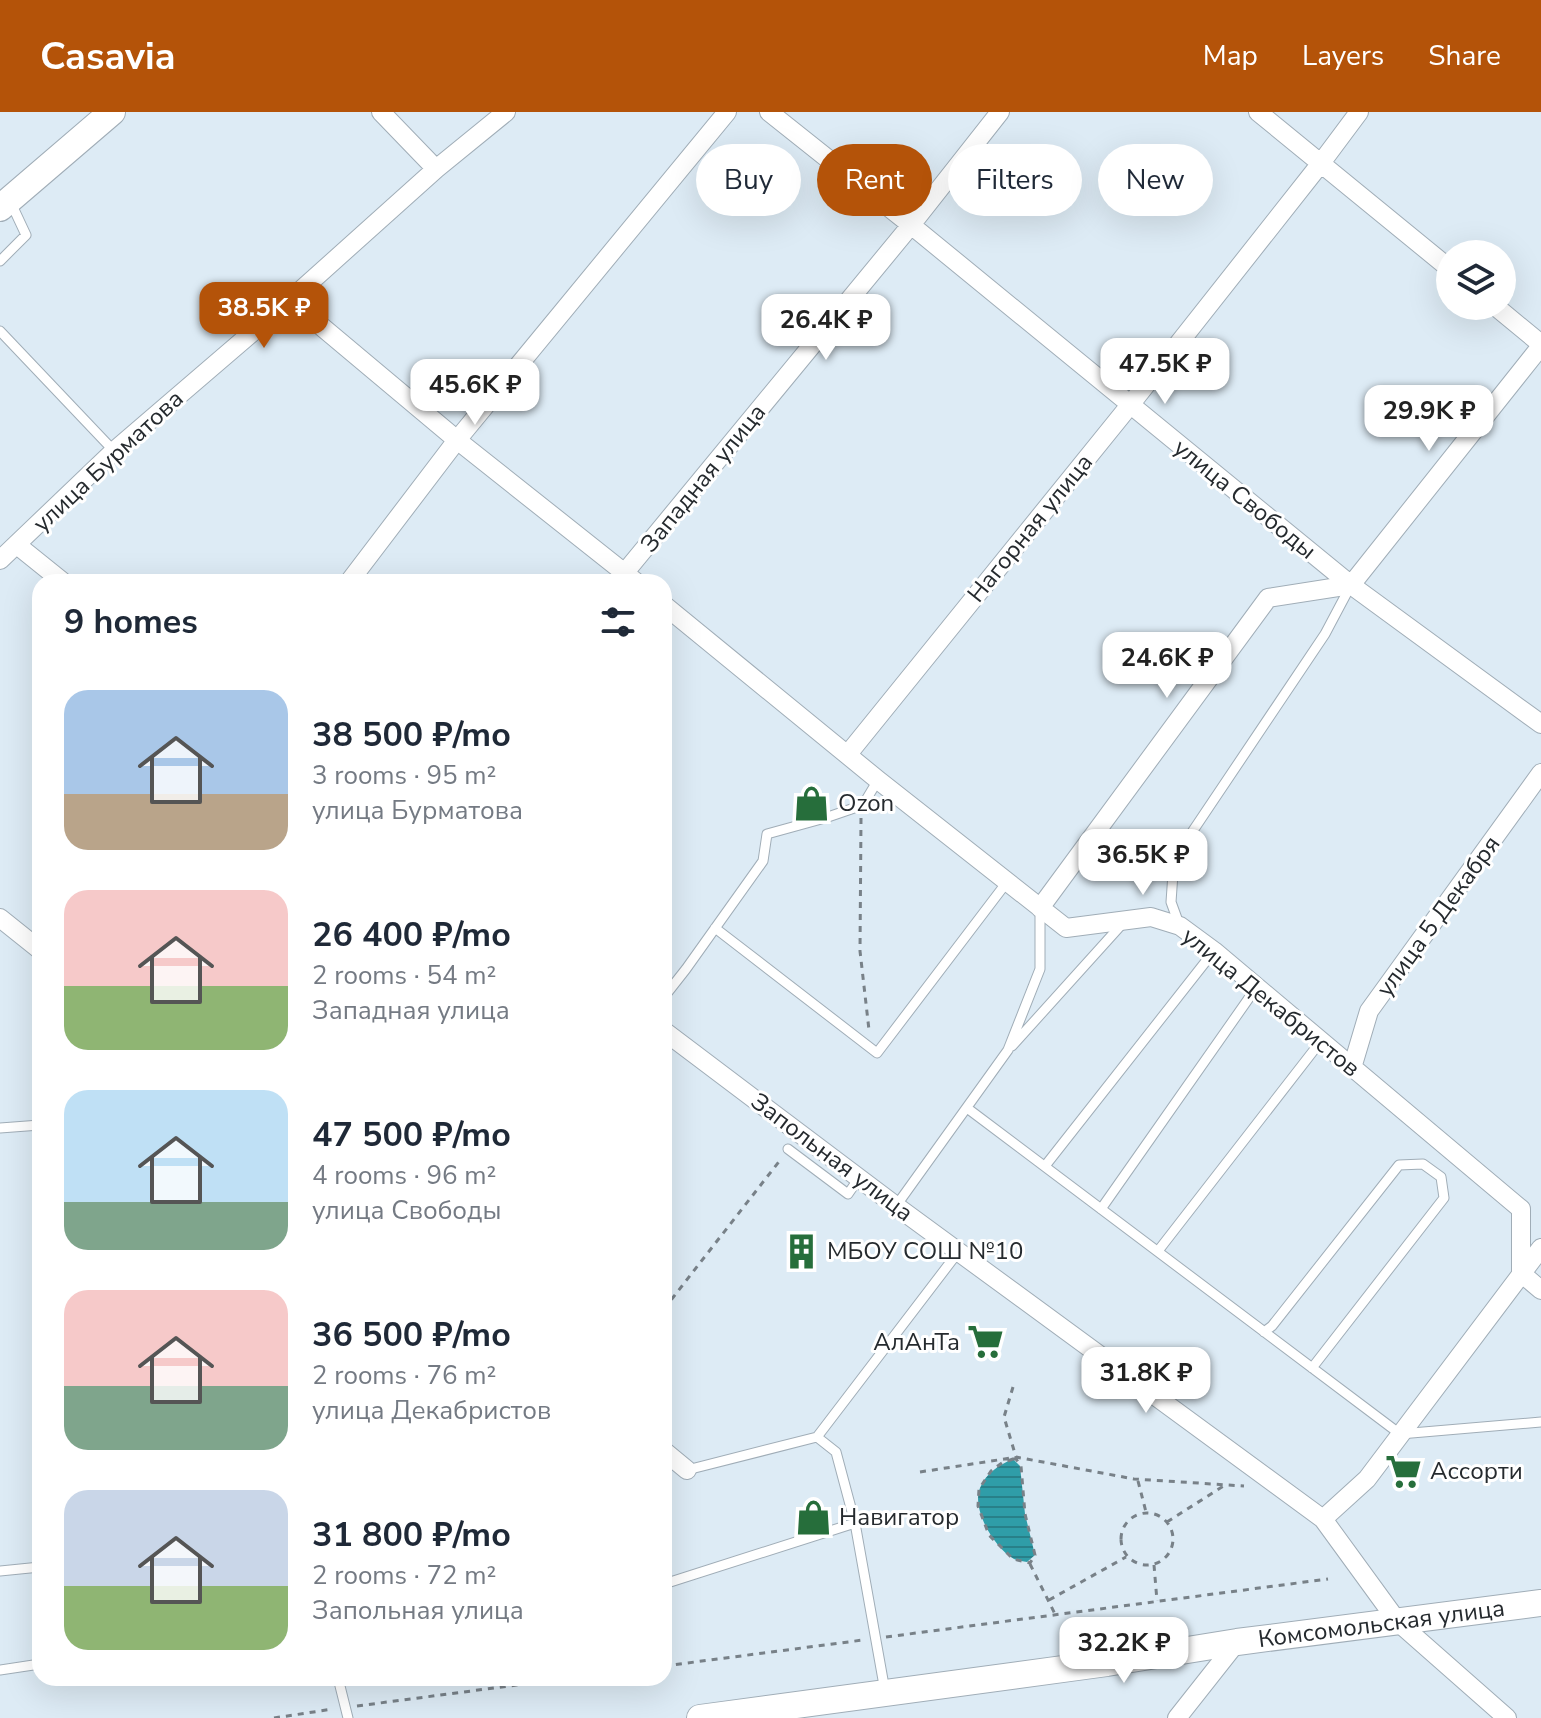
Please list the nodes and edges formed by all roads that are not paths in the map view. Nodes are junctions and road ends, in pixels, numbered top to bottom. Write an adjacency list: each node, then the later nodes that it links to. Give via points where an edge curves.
1 (112, 112): 11 (main road)
2 (381, 112): 10 (street)
3 (506, 112): 10 (street, улица Бурматова)
4 (727, 112): 20 (street)
5 (769, 112): 12 (street, улица Свободы)
6 (1000, 112): 12 (street, Западная улица)
7 (1258, 112): 9 (street)
8 (1359, 112): 9 (street, Нагорная улица)
9 (1321, 163): 13 (street); 19 (street, Нагорная улица)
10 (436, 169): 15 (street, улица Бурматова)
11 (5, 204): 14 (lane, via 26,235)
12 (911, 225): 19 (street, улица Свободы); 27 (street, Западная улица)
13 (1436, 257)
14 (0, 261)
15 (290, 300): 20 (street); 21 (street, улица Бурматова)
16 (1512, 320): 18 (street)
17 (0, 331): 21 (lane)
18 (1541, 345): 28 (street)
19 (1130, 405): 28 (street, улица Свободы); 31 (street, Нагорная улица)
20 (457, 440): 25 (street); 26 (street)
21 (114, 451): 22 (street, улица Бурматова)
22 (17, 545): 23 (street, улица Бурматова); 24 (street)
23 (0, 560)
24 (53, 574)
25 (355, 574)
26 (620, 574)
27 (630, 574)
28 (1351, 585): 30 (street, улица Свободы); 35 (street, via 1268,598); 38 (lane, via 1325,634 1174,859 1171,902)
29 (672, 611): 31 (street, улица Декабристов)
30 (1541, 724)
31 (848, 754): 33 (street, улица Декабристов)
32 (1541, 773): 47 (street, улица 5 Декабря, via 1369,1011)
33 (878, 780): 34 (street, улица Декабристов); 39 (lane, via 861,806 767,834 763,861)
34 (1007, 882): 35 (street, улица Декабристов); 39 (lane, via 877,1053)
35 (1040, 908): 37 (street, улица Декабристов, via 1066,928); 46 (lane, via 1040,969)
36 (0, 918): 40 (street)
37 (1125, 920): 38 (street, улица Декабристов, via 1151,917); 46 (lane)
38 (1180, 926): 41 (street, улица Декабристов)
39 (715, 928): 42 (lane)
40 (32, 944)
41 (1214, 951): 43 (street, улица Декабристов); 52 (lane)
42 (672, 986)
43 (1256, 988): 45 (street, улица Декабристов); 55 (lane)
44 (672, 1037): 53 (street, Запольная улица)
45 (1321, 1041): 47 (street, улица Декабристов); 58 (lane)
46 (1008, 1050): 48 (lane)
47 (1352, 1068): 59 (street, улица Декабристов, via 1521,1209)
48 (967, 1108): 52 (lane); 54 (lane)
49 (32, 1126): 50 (lane)
50 (0, 1128)
51 (788, 1149): 53 (lane, via 848,1194)
52 (1045, 1166): 55 (lane)
53 (859, 1178): 54 (street, Запольная улица)
54 (896, 1206): 57 (street, Запольная улица)
55 (1101, 1209): 58 (lane)
56 (1541, 1248): 59 (street)
57 (959, 1251): 65 (lane); 68 (street, Запольная улица)
58 (1158, 1251): 61 (lane)
59 (1521, 1273): 60 (street); 64 (street)
60 (1541, 1290)
61 (1264, 1332): 62 (lane); 62 (lane, via 1399,1165 1423,1164 1441,1177 1444,1198)
62 (1312, 1368): 64 (lane)
63 (1541, 1422): 64 (lane)
64 (1400, 1434): 68 (street, via 1367,1479)
65 (817, 1437): 67 (lane); 69 (lane, via 836,1452)
66 (672, 1458): 67 (street)
67 (687, 1470)
68 (1323, 1519): 74 (street, Запольная улица)
69 (855, 1523): 72 (lane); 79 (lane)
70 (32, 1568): 71 (lane)
71 (0, 1571)
72 (672, 1581)
73 (1541, 1603): 74 (main road, Комсомольская улица)
74 (1398, 1622): 75 (main road, Комсомольская улица); 83 (street, Запольная улица)
75 (1237, 1642): 79 (main road, Комсомольская улица); 82 (street)
76 (32, 1665): 77 (lane)
77 (0, 1670)
78 (340, 1686): 80 (lane)
79 (885, 1693): 81 (main road, Комсомольская улица)
80 (346, 1713)
81 (700, 1718)
82 (1177, 1718)
83 (1507, 1718)

